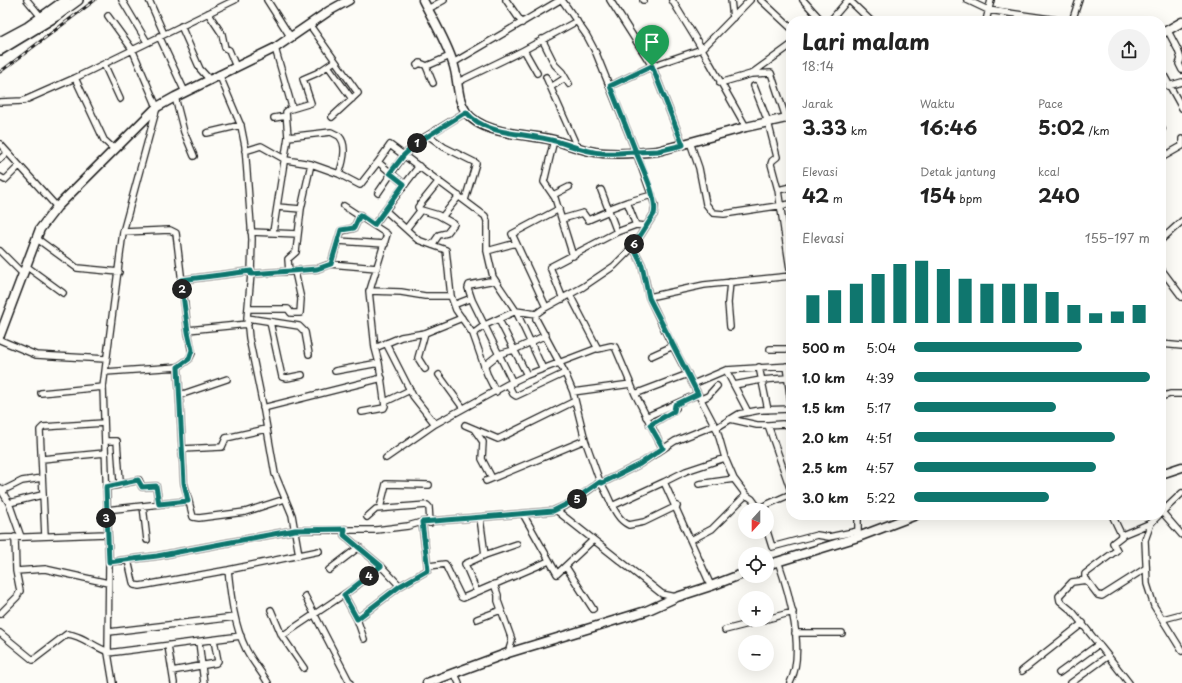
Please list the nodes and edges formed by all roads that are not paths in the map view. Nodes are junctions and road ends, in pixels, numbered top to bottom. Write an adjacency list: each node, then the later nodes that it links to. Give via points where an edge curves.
1 (28, 0): 33 (street)
2 (66, 0): 33 (main road)
3 (78, 0): 51 (main road)
4 (122, 0): 47 (street)
5 (149, 0): 42 (street)
6 (235, 0): 25 (street)
7 (267, 0): 44 (street, via 288,34)
8 (349, 0): 39 (street)
9 (423, 0): 23 (street)
10 (444, 0): 23 (street)
11 (506, 0): 37 (street)
12 (561, 0): 35 (street); 37 (street)
13 (610, 0): 60 (street)
14 (672, 0): 49 (street)
15 (730, 0): 34 (street)
16 (750, 0): 34 (street)
17 (761, 0): 38 (street)
18 (803, 0): 27 (street)
19 (849, 0): 28 (street); 29 (street)
20 (967, 0): 24 (street)
21 (990, 0): 24 (street)
22 (1079, 0): 32 (street)
23 (428, 9): 54 (street)
24 (988, 10): 30 (street); 31 (street)
25 (208, 13): 40 (street); 61 (street, via 222,34 225,48 229,50)
26 (108, 16): 52 (street)
27 (817, 16)
28 (835, 16)
29 (866, 16)
30 (987, 16)
31 (1029, 16)
32 (1074, 16)
33 (42, 18): 46 (main road)
34 (733, 18): 49 (street)
35 (577, 21): 45 (street); 76 (street, via 596,53)
36 (1182, 22): 41 (street)
37 (522, 23): 54 (street)
38 (786, 23)
39 (309, 24): 44 (street); 55 (street)
40 (181, 26): 42 (street); 69 (street, via 200,69)
41 (1166, 32)
42 (161, 35): 47 (street); 80 (street)
43 (1166, 35): 62 (street, via 1178,50)
44 (292, 36): 48 (street)
45 (542, 39): 53 (street); 68 (street, via 555,65)
46 (0, 42)
47 (147, 42): 52 (street)
48 (275, 48): 61 (street); 86 (street)
49 (702, 49): 60 (street); 75 (street)
50 (786, 49): 65 (street)
51 (0, 50)
52 (132, 50): 56 (street); 85 (street)
53 (524, 50): 63 (street); 72 (street)
54 (452, 59): 59 (street); 72 (street)
55 (335, 62): 58 (street); 83 (street, via 358,92)
56 (104, 64): 67 (street); 82 (street)
57 (417, 64): 59 (street)
58 (328, 66): 83 (street); 86 (street, via 303,79 311,103)
59 (426, 66): 71 (street)
60 (652, 66): 76 (street); 103 (street)
61 (236, 67): 64 (street)
62 (1182, 70)
63 (537, 73)
64 (219, 74): 69 (street); 95 (street)
65 (751, 74): 75 (street); 89 (street, via 771,73)
66 (546, 77): 79 (street)
67 (75, 78): 84 (street, via 23,101); 106 (street, via 104,140)
68 (565, 78): 74 (street); 79 (street)
69 (209, 79): 80 (street)
70 (1166, 81): 78 (street)
71 (433, 82)
72 (458, 82): 88 (street, via 460,102)
73 (1182, 82): 78 (street)
74 (569, 84)
75 (720, 84): 96 (street)
76 (610, 86): 109 (street)
77 (754, 86): 94 (street)
78 (1168, 86): 87 (street)
79 (551, 87): 105 (street)
80 (185, 92): 81 (street)
81 (175, 97): 85 (street); 112 (street, via 184,132)
82 (120, 99)
83 (352, 99): 91 (street)
84 (0, 102)
85 (157, 107): 106 (street); 152 (street)
86 (291, 108): 90 (street, via 286,111)
87 (1182, 108)
88 (466, 112): 98 (street); 101 (street, via 476,122 495,129)
89 (786, 113)
90 (286, 116): 92 (street); 99 (street)
91 (332, 117)
92 (274, 118)
93 (786, 118): 94 (street)
94 (768, 122): 96 (street); 127 (street, via 777,157 771,162)
95 (240, 125): 97 (street); 107 (street)
96 (746, 127): 103 (street)
97 (207, 134)
98 (429, 136): 110 (street); 132 (street, via 447,149 476,163)
99 (288, 137): 114 (street); 120 (street, via 331,132 339,136 344,150)
100 (1182, 139): 104 (street)
101 (554, 140): 105 (street); 129 (street, via 544,180)
102 (0, 144): 108 (street)
103 (687, 144): 109 (street, via 658,151); 135 (street, via 699,168 706,204 713,213 724,214)
104 (1182, 145): 111 (street)
105 (578, 149): 109 (street, via 603,153)
106 (115, 150): 137 (street)
107 (245, 151): 114 (street, via 258,146); 153 (street)
108 (7, 152): 113 (street); 117 (street)
109 (636, 152): 130 (street)
110 (404, 155): 115 (street, via 390,145); 118 (street); 119 (street)
111 (1166, 155)
112 (194, 156)
113 (0, 159)
114 (286, 160): 116 (street); 138 (street)
115 (378, 162): 119 (street); 120 (street, via 360,185)
116 (310, 164): 120 (street); 139 (street)
117 (19, 166): 121 (street, via 6,179); 137 (street)
118 (419, 166): 122 (street); 123 (street)
119 (390, 173): 123 (street); 128 (street)
120 (339, 174)
121 (0, 177)
122 (439, 180): 131 (street); 141 (street, via 418,207)
123 (404, 184): 143 (street)
124 (569, 187): 129 (street)
125 (786, 188): 127 (street)
126 (601, 190): 142 (street)
127 (778, 190): 135 (street)
128 (378, 193)
129 (553, 195): 140 (street)
130 (652, 195): 133 (street); 150 (street, via 655,211)
131 (459, 196): 132 (street); 145 (street)
132 (465, 200): 167 (street, via 487,219)
133 (627, 202): 142 (street); 149 (street)
134 (786, 204): 135 (street)
135 (780, 205): 156 (street)
136 (344, 206): 144 (street)
137 (58, 207): 159 (street)
138 (277, 207): 139 (street); 154 (street)
139 (301, 209): 157 (street)
140 (559, 209): 146 (street); 161 (street, via 512,234)
141 (420, 210): 145 (street); 151 (street)
142 (608, 210): 146 (street, via 588,220 583,212); 155 (street)
143 (386, 211): 148 (street); 151 (street)
144 (360, 215): 148 (street); 160 (street, via 354,228 341,230)
145 (442, 217): 163 (street, via 454,226 447,233 439,235)
146 (562, 219): 168 (street)
147 (1182, 221): 158 (street)
148 (374, 225): 162 (street, via 387,234)
149 (636, 226): 150 (street); 155 (street)
150 (645, 226): 165 (street)
151 (406, 229): 163 (street, via 418,240)
152 (123, 232): 172 (street); 178 (street, via 173,231 176,236)
153 (252, 232): 154 (street); 174 (street)
154 (273, 232): 157 (street)
155 (617, 232): 168 (street)
156 (784, 232): 164 (street)
157 (298, 234): 173 (street, via 296,252 288,259)
158 (1166, 235)
159 (36, 238): 170 (street); 172 (street, via 77,268)
160 (338, 240): 162 (street); 169 (street)
161 (516, 242): 167 (street); 190 (street)
162 (385, 244): 171 (street)
163 (432, 245): 184 (street, via 446,250)
164 (786, 245)
165 (633, 247): 183 (street, via 614,266); 186 (street, via 642,265)
166 (0, 250): 175 (street)
167 (487, 252): 179 (street)
168 (573, 256): 187 (street, via 550,268)
169 (331, 264): 171 (street); 173 (street, via 317,269)
170 (26, 266): 175 (street); 182 (street)
171 (377, 268): 181 (street)
172 (119, 272): 220 (street)
173 (292, 272): 174 (street); 191 (street, via 301,299 300,313 288,309)
174 (251, 273): 178 (street); 191 (street)
175 (23, 274): 198 (street)
176 (786, 276): 180 (street)
177 (1166, 276): 185 (street)
178 (181, 280): 201 (street)
179 (495, 280): 188 (street, via 468,286); 192 (street)
180 (730, 282): 186 (street, via 704,285); 200 (street)
181 (370, 290): 184 (street); 212 (street, via 368,294)
182 (63, 293)
183 (570, 295): 187 (street); 213 (street)
184 (451, 296): 189 (street)
185 (1182, 297)
186 (649, 298): 210 (street)
187 (563, 299): 190 (street)
188 (472, 300): 189 (street); 199 (street)
189 (456, 304): 194 (street, via 456,310)
190 (546, 307): 193 (street)
191 (248, 309): 196 (street)
192 (516, 312): 193 (street); 195 (street); 208 (street)
193 (536, 314): 205 (street, via 536,319)
194 (462, 318): 202 (street); 203 (street)
195 (499, 320): 199 (street); 216 (street)
196 (247, 321): 197 (street); 201 (street); 259 (street)
197 (270, 322): 217 (street, via 301,327 305,332); 233 (street, via 282,377)
198 (2, 325): 204 (street)
199 (485, 325): 203 (street); 218 (street)
200 (730, 327)
201 (188, 330): 225 (street, via 192,353 189,359)
202 (424, 333): 207 (street); 227 (street, via 418,358)
203 (473, 334): 223 (street)
204 (0, 335)
205 (546, 335): 208 (street); 221 (street)
206 (0, 340): 220 (street, via 36,355)
207 (386, 343): 212 (street); 247 (street)
208 (531, 343): 216 (street); 228 (street)
209 (1166, 344): 211 (street)
210 (673, 346): 219 (street); 235 (street)
211 (1182, 346)
212 (375, 348): 222 (street)
213 (598, 348): 221 (street); 242 (street, via 614,347)
214 (770, 349): 215 (street)
215 (786, 349)
216 (514, 350): 218 (street); 236 (street)
217 (309, 354)
218 (499, 354): 223 (street); 241 (street)
219 (650, 356)
220 (106, 359): 231 (street)
221 (560, 361): 228 (street); 232 (street)
222 (379, 363): 230 (street); 237 (street)
223 (484, 366): 248 (street)
224 (786, 366): 226 (street)
225 (178, 367): 231 (street); 253 (street)
226 (759, 367): 229 (street); 240 (street)
227 (425, 369)
228 (543, 369): 236 (street)
229 (726, 370): 243 (street); 244 (street)
230 (335, 371)
231 (105, 372): 246 (street)
232 (565, 373): 241 (street, via 516,396 513,394); 249 (street)
233 (302, 374)
234 (439, 374): 260 (street)
235 (688, 374): 243 (street); 251 (street)
236 (527, 375): 241 (street)
237 (382, 378): 257 (street); 259 (street)
238 (786, 378): 240 (street)
239 (227, 380): 253 (street)
240 (761, 380): 244 (street); 261 (street)
241 (511, 383): 248 (street)
242 (631, 384): 249 (street); 251 (street)
243 (693, 384): 255 (street)
244 (734, 385): 264 (street)
245 (717, 386): 255 (street, via 708,396)
246 (103, 388): 250 (street); 267 (street)
247 (410, 390): 257 (street); 268 (street)
248 (496, 392): 260 (street)
249 (573, 392): 256 (street)
250 (41, 393)
251 (635, 394): 265 (street)
252 (1182, 394): 254 (street)
253 (180, 395): 279 (street)
254 (1166, 395)
255 (700, 397): 258 (street); 273 (street)
256 (575, 401): 275 (street, via 501,438); 276 (street)
257 (385, 402): 263 (street, via 384,408)
258 (675, 405): 265 (street); 271 (street, via 674,411)
259 (263, 408): 274 (street)
260 (463, 408): 268 (street)
261 (768, 410): 262 (street); 264 (street)
262 (786, 410)
263 (362, 412)
264 (748, 412): 266 (street)
265 (646, 417): 271 (street)
266 (730, 419): 272 (street); 273 (street)
267 (104, 423): 277 (street); 283 (street, via 41,428 39,432)
268 (435, 424): 281 (street)
269 (786, 424): 272 (street)
270 (465, 425): 275 (street)
271 (650, 425): 278 (street)
272 (768, 425): 288 (street)
273 (715, 426): 278 (street); 282 (street)
274 (266, 429): 279 (street, via 226,438 222,447); 302 (street, via 275,474)
275 (474, 429): 287 (street, via 483,442 482,459)
276 (585, 440): 287 (street); 291 (street)
277 (105, 441): 280 (street); 293 (street, via 118,441)
278 (663, 448): 291 (street, via 640,464)
279 (182, 449): 303 (street)
280 (105, 453): 283 (street); 296 (street)
281 (386, 458)
282 (725, 458): 289 (street); 292 (street, via 686,471)
283 (42, 459): 286 (street)
284 (1182, 467): 285 (street)
285 (1166, 472)
286 (42, 478): 297 (street, via 22,481); 299 (street)
287 (492, 478): 290 (street)
288 (786, 478)
289 (734, 479): 294 (street); 300 (street)
290 (486, 481)
291 (601, 482): 309 (street); 314 (street)
292 (664, 482): 309 (street); 310 (street)
293 (120, 484): 296 (street); 307 (street, via 138,480 142,487 156,486)
294 (699, 484)
295 (429, 485): 311 (street, via 386,484)
296 (106, 487): 313 (street)
297 (1, 489): 304 (street)
298 (1182, 493): 312 (street)
299 (42, 495): 304 (street); 332 (street)
300 (746, 495): 305 (street); 338 (street, via 712,529)
301 (786, 496): 306 (street)
302 (285, 499): 303 (street, via 245,512 196,518 191,514); 327 (street)
303 (188, 501): 307 (street)
304 (9, 503): 333 (street)
305 (755, 503)
306 (772, 503)
307 (159, 504): 308 (street)
308 (143, 506): 313 (street); 336 (street)
309 (612, 506): 310 (street, via 626,524 632,526)
310 (677, 506): 338 (street)
311 (380, 508): 316 (street, via 373,510); 324 (street, via 428,505)
312 (1166, 509)
313 (106, 510): 328 (street)
314 (556, 510): 315 (street); 337 (street)
315 (523, 514): 317 (street); 345 (street)
316 (367, 517)
317 (480, 518): 324 (street); 343 (street)
318 (1166, 519): 331 (street)
319 (858, 520): 329 (street)
320 (901, 520): 329 (street)
321 (1114, 520): 330 (street)
322 (1154, 520): 325 (street)
323 (422, 522): 324 (street); 326 (street, via 376,530); 350 (street)
324 (430, 523)
325 (1151, 523): 330 (street); 352 (street, via 1145,540)
326 (345, 529): 327 (street); 340 (street, via 344,535)
327 (295, 530): 342 (street); 344 (street)
328 (106, 534): 332 (street); 347 (street)
329 (858, 534): 335 (street, via 829,537 817,535 772,547); 346 (street)
330 (1122, 535): 357 (street, via 1113,543 1116,551 1084,575)
331 (1182, 535)
332 (45, 536): 333 (street)
333 (18, 537): 334 (street); 355 (street)
334 (0, 538)
335 (770, 539)
336 (147, 540)
337 (593, 540): 351 (street); 365 (street, via 662,594)
338 (692, 540): 361 (street)
339 (517, 544): 343 (street)
340 (359, 547): 349 (street); 354 (street)
341 (319, 551): 342 (street)
342 (299, 555): 353 (street)
343 (485, 555): 362 (street, via 464,564)
344 (128, 560): 347 (street); 353 (street, via 133,582 137,586)
345 (549, 561): 351 (street, via 557,574); 359 (street)
346 (778, 561): 348 (street); 369 (street)
347 (109, 562): 358 (street)
348 (774, 562)
349 (381, 566): 360 (street); 363 (street)
350 (428, 566): 360 (street, via 427,572); 362 (street, via 445,564 462,598)
351 (566, 567): 366 (street)
352 (1146, 568): 357 (street, via 1102,596 1098,595); 377 (street, via 1152,600)
353 (228, 570): 373 (street)
354 (329, 570)
355 (16, 571): 358 (street, via 45,569); 370 (street, via 19,594)
356 (738, 576): 361 (street)
357 (1087, 580): 378 (street, via 1072,582 1059,596 1060,601)
358 (108, 583): 381 (street)
359 (494, 584): 362 (street); 368 (street)
360 (400, 586): 375 (street)
361 (711, 586): 365 (street)
362 (477, 592)
363 (344, 595): 371 (street); 375 (street)
364 (304, 596): 371 (street)
365 (677, 597): 395 (street, via 646,611)
366 (593, 609)
367 (271, 610): 386 (street)
368 (502, 610): 376 (street); 395 (street, via 512,640)
369 (793, 612): 374 (street); 384 (street)
370 (0, 614)
371 (315, 614): 386 (street); 407 (street)
372 (1182, 614): 377 (street)
373 (235, 617): 381 (street); 385 (street)
374 (774, 617)
375 (357, 619): 387 (street)
376 (477, 619)
377 (1163, 620): 391 (street)
378 (1083, 623): 390 (street); 400 (street)
379 (738, 627): 380 (street)
380 (726, 630)
381 (109, 632): 393 (street)
382 (0, 633): 393 (street, via 33,660 67,634)
383 (842, 633): 384 (street)
384 (795, 634): 410 (street, via 795,671)
385 (241, 636): 388 (street); 403 (street)
386 (282, 636): 398 (street)
387 (364, 639)
388 (214, 640): 389 (street); 397 (street, via 217,662)
389 (199, 642): 392 (street); 397 (street)
390 (1099, 644): 396 (street); 402 (street)
391 (1180, 645): 394 (street)
392 (168, 646): 393 (street); 399 (street)
393 (108, 652): 404 (street)
394 (1182, 652)
395 (508, 653): 401 (street)
396 (1108, 656): 411 (street); 412 (street)
397 (202, 666): 399 (street); 406 (street)
398 (304, 668)
399 (172, 671): 405 (street)
400 (1022, 671)
401 (454, 672): 408 (street); 409 (street)
402 (1060, 673)
403 (265, 682)
404 (113, 683)
405 (174, 683)
406 (204, 683)
407 (350, 683)
408 (427, 683)
409 (459, 683)
410 (790, 683)
411 (1071, 683)
412 (1128, 683)

